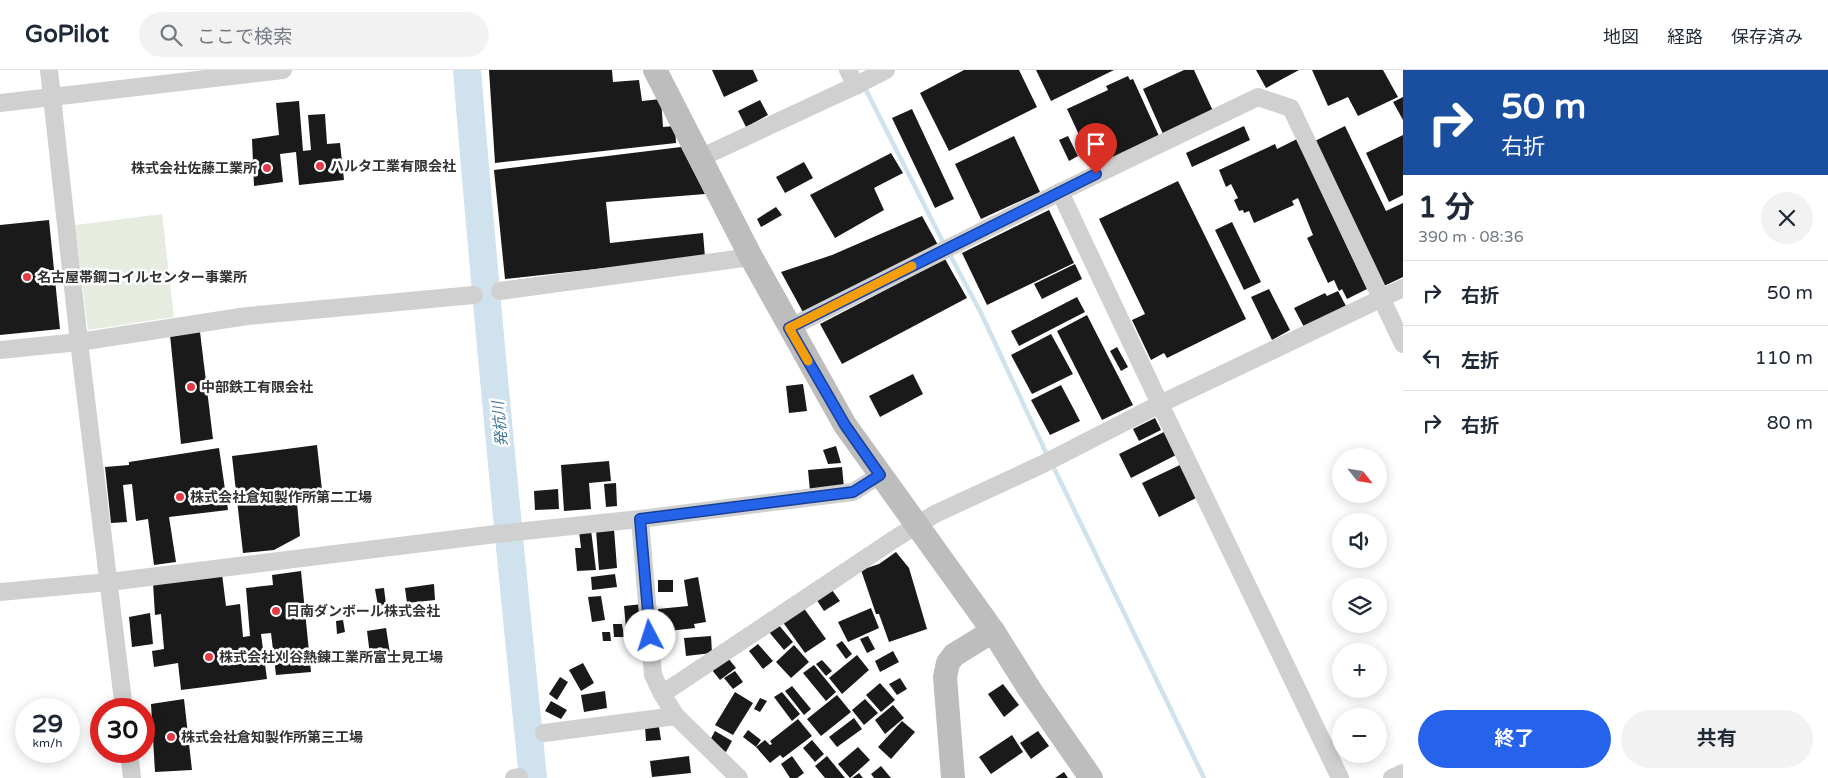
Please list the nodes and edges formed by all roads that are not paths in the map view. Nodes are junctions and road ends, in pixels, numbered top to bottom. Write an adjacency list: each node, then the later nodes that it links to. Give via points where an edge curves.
1 (49, 70): 7 (street)
2 (283, 70): 7 (street)
3 (655, 70): 9 (street)
4 (848, 70): 6 (street)
5 (886, 70): 6 (street)
6 (860, 83): 9 (street)
7 (52, 98): 8 (street); 17 (street)
8 (0, 102)
9 (700, 158): 11 (street)
10 (1060, 192): 15 (street, via 1258,97 1266,99 1291,108); 16 (street); 20 (street)
11 (751, 257): 13 (street); 16 (street)
12 (1403, 288): 15 (street)
13 (500, 291)
14 (474, 295): 17 (street, via 247,316)
15 (1381, 298): 18 (street); 20 (street)
16 (789, 328): 21 (street, via 845,425)
17 (79, 342): 19 (street); 24 (street)
18 (1403, 344)
19 (0, 350)
20 (1160, 404): 23 (street); 39 (street)
21 (880, 475): 22 (street, via 853,492); 23 (street)
22 (640, 519): 24 (street); 27 (street, via 653,675)
23 (918, 525): 26 (street); 27 (street)
24 (109, 582): 25 (street); 28 (street)
25 (0, 592)
26 (993, 632): 37 (street, via 954,655 948,663 945,676); 38 (street)
27 (662, 694): 29 (street)
28 (123, 698)
29 (676, 716): 30 (street); 36 (street)
30 (544, 733)
31 (130, 763): 34 (street)
32 (1403, 773): 40 (street)
33 (519, 777): 35 (street)
34 (132, 778)
35 (514, 778)
36 (739, 778)
37 (953, 778)
38 (1091, 778)
39 (1340, 778)
40 (1392, 778)

